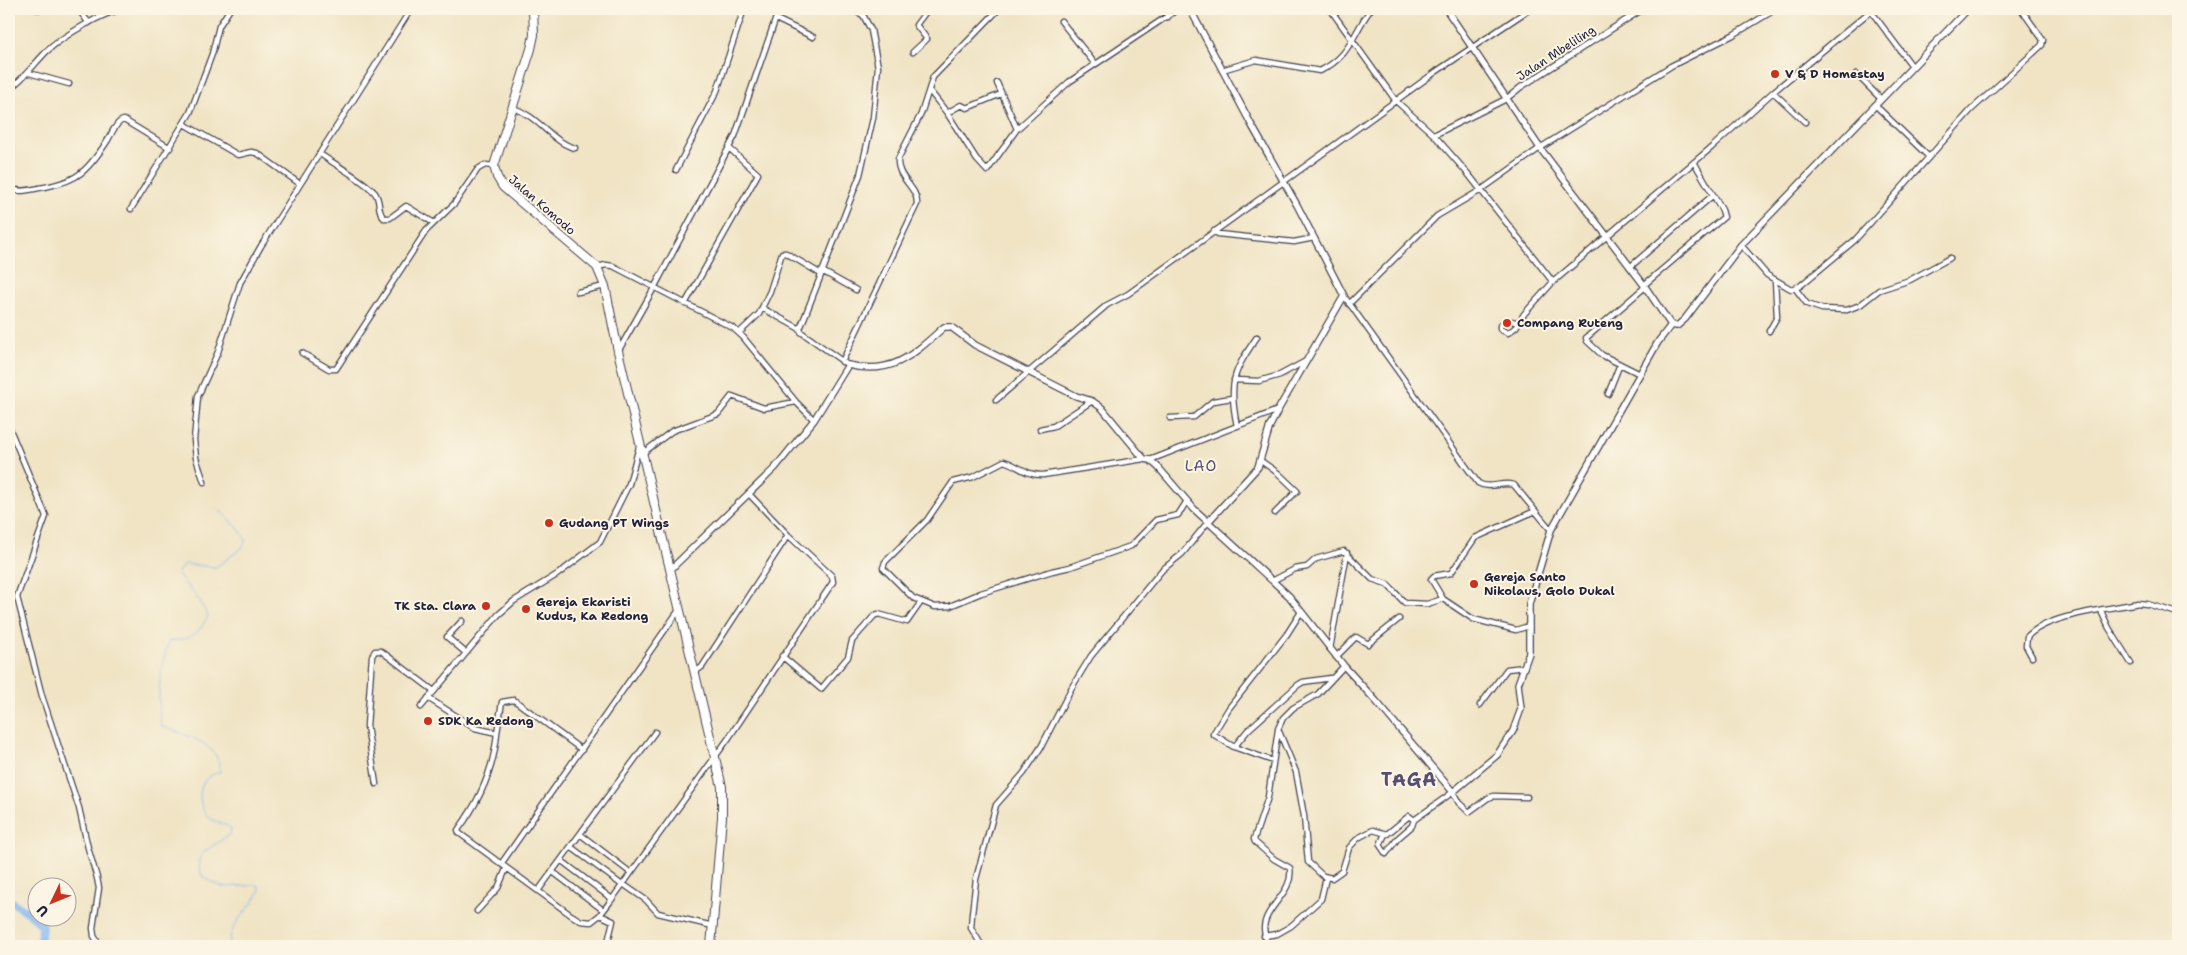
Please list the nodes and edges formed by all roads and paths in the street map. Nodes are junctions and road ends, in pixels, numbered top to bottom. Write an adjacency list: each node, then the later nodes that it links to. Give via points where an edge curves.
1 (36, 9): 2 (street)
2 (41, 9)
3 (78, 9): 28 (street)
4 (124, 9): 28 (street)
5 (230, 9): 51 (street, via 219,26 212,54)
6 (411, 9): 58 (street)
7 (532, 9): 48 (highway, via 533,42)
8 (744, 9): 62 (street, via 717,91)
9 (779, 9): 26 (street)
10 (851, 9): 77 (street, via 863,15 871,30 878,68 873,118 860,175)
11 (928, 9): 32 (street, via 916,25 926,39)
12 (999, 9): 41 (street, via 935,74)
13 (1164, 9): 25 (street)
14 (1178, 9): 25 (street)
15 (1190, 9): 35 (street)
16 (1330, 9): 30 (street)
17 (1371, 9): 30 (street)
18 (1446, 9): 31 (street)
19 (1530, 9): 31 (street)
20 (1643, 9): 44 (street, Jalan Mbeliling)
21 (1776, 9): 57 (street, via 1671,66)
22 (1968, 9): 34 (street)
23 (2021, 9): 59 (street, via 2043,44 1971,110)
24 (1872, 10): 34 (street); 42 (street)
25 (1168, 16): 33 (street)
26 (776, 19): 29 (street); 56 (street, via 739,128)
27 (1061, 21): 33 (street)
28 (89, 23): 36 (street, via 49,49)
29 (812, 37)
30 (1354, 42): 35 (street, via 1320,71 1256,60); 46 (street)
31 (1473, 46): 44 (street); 46 (street)
32 (913, 52)
33 (1095, 64): 52 (street, via 1069,82)
34 (1912, 66): 45 (street)
35 (1222, 70): 63 (street)
36 (29, 73): 39 (street); 40 (street)
37 (1856, 74): 45 (street)
38 (997, 83): 43 (street)
39 (69, 84)
40 (9, 90)
41 (930, 92): 49 (street); 99 (street, via 898,159 900,172 917,204)
42 (1773, 92): 50 (street); 60 (street)
43 (1001, 94): 49 (street, via 967,108 961,105); 52 (street)
44 (1506, 99): 53 (street, Jalan Mbeliling); 57 (street)
45 (1881, 99): 47 (street)
46 (1396, 101): 53 (street); 63 (street)
47 (1875, 105): 59 (street); 73 (street)
48 (513, 108): 55 (street, via 526,112 564,145); 61 (highway)
49 (947, 113): 52 (street, via 986,171)
50 (1805, 122)
51 (184, 124): 54 (street); 64 (street, via 238,156 257,153)
52 (1017, 129)
53 (1434, 135): 66 (street)
54 (170, 148): 65 (street, via 124,120 78,177 55,186); 68 (street)
55 (575, 148)
56 (729, 148): 82 (street); 87 (street, via 758,174)
57 (1540, 148): 66 (street); 71 (street)
58 (320, 154): 64 (street); 69 (street, via 373,191 384,218 390,218 406,206)
59 (1929, 157): 83 (street, via 1855,240)
60 (1694, 162): 67 (street); 71 (street)
61 (494, 166): 69 (street, via 478,169 454,204); 75 (highway, Jalan Komodo, via 499,182)
62 (676, 170)
63 (1283, 181): 70 (street); 72 (street)
64 (300, 184): 119 (street, via 240,283 218,352 198,396 194,440)
65 (9, 188)
66 (1481, 190): 79 (street); 88 (street, via 1431,221)
67 (1712, 196): 76 (street); 81 (street, via 1724,217)
68 (131, 209)
69 (434, 223): 97 (street, via 336,369 329,369)
70 (1214, 231): 72 (street, via 1294,242); 101 (street, via 1128,294 1107,305)
71 (1605, 236): 76 (street); 79 (street)
72 (1314, 238): 86 (street)
73 (1741, 245): 78 (street); 91 (street, via 1685,319 1677,326)
74 (1950, 258): 83 (street, via 1910,280 1879,290 1860,305 1847,310 1822,309 1807,304)
75 (596, 267): 80 (highway, Jalan Komodo); 82 (street, via 613,266)
76 (1630, 267): 81 (street)
77 (822, 272): 84 (street); 89 (street, via 782,254); 92 (street)
78 (1775, 281): 83 (street); 93 (street, via 1777,317)
79 (1553, 282): 90 (street)
80 (605, 286): 85 (street); 96 (highway, Jalan Komodo)
81 (1645, 286): 91 (street); 100 (street, via 1586,338 1599,353)
82 (654, 288): 87 (street); 96 (street)
83 (1795, 288)
84 (856, 290)
85 (578, 292)
86 (1344, 296): 88 (street); 98 (street)
87 (685, 304): 94 (street)
88 (1349, 304): 122 (street, via 1478,483 1488,487 1514,484)
89 (762, 308): 92 (street); 94 (street)
90 (1518, 323)
91 (1672, 325): 102 (street)
92 (800, 330): 99 (street)
93 (1769, 331)
94 (739, 333): 108 (street)
95 (1257, 337): 103 (street, via 1238,364)
96 (618, 351): 115 (highway, Jalan Komodo)
97 (302, 353)
98 (1307, 360): 103 (street, via 1280,375 1259,381); 109 (street)
99 (845, 364): 101 (street, via 874,369 890,367 948,326 975,345); 111 (street)
100 (1620, 364): 102 (street); 104 (street)
101 (1030, 372): 106 (street); 107 (street)
102 (1640, 374): 125 (street)
103 (1234, 380): 105 (street)
104 (1608, 394)
105 (1232, 398): 110 (street, via 1213,402 1194,417); 112 (street)
106 (996, 400)
107 (1092, 401): 114 (street, via 1054,426); 117 (street, via 1102,408)
108 (796, 402): 111 (street); 116 (street, via 764,408 732,396 718,414 672,431)
109 (1278, 410): 112 (street); 118 (street, via 1270,426)
110 (1170, 418)
111 (814, 420): 120 (street, via 776,468)
112 (1237, 426): 117 (street)
113 (9, 427): 180 (street, via 46,516 17,597 42,696 79,808 97,878 99,888 93,928)
114 (1040, 429)
115 (640, 443): 116 (highway, Jalan Komodo); 140 (street, via 629,484 600,542 558,574 514,601)
116 (643, 452): 128 (highway, Jalan Komodo)
117 (1147, 460): 121 (street); 131 (street, via 1042,476 1029,474 1004,462 973,477 955,481 927,520 883,564 889,576)
118 (1261, 461): 123 (street, via 1297,491); 124 (street, via 1248,480)
119 (204, 482)
120 (749, 494): 126 (street); 128 (street)
121 (1187, 501): 124 (street); 131 (street, via 1178,515 1156,520 1130,547 981,593 950,606 935,607)
122 (1535, 511): 125 (street); 130 (street, via 1476,537 1451,573 1431,578)
123 (1276, 513)
124 (1208, 522): 129 (street); 183 (street, via 1182,554 1162,570 1091,656 1042,748 996,805 976,878 972,914 971,928)
125 (1551, 530): 138 (street, via 1532,589)
126 (788, 535): 141 (street, via 833,579); 147 (street, via 702,667)
127 (1347, 553): 129 (street, via 1316,558 1307,567); 130 (street, via 1372,579 1387,584 1405,603 1427,604); 139 (street)
128 (670, 570): 132 (highway, Jalan Komodo)
129 (1274, 580): 134 (street)
130 (1443, 599): 138 (street, via 1476,620 1516,630)
131 (922, 602): 141 (street, via 905,622 878,614 874,616 852,641 848,657 821,689)
132 (680, 609): 147 (highway, Jalan Komodo); 157 (street)
133 (2101, 611): 135 (street, via 2138,603); 143 (street, via 2039,626 2027,637 2026,646); 144 (street)
134 (1301, 612): 139 (street); 156 (street, via 1213,732)
135 (2178, 613)
136 (1399, 619): 142 (street, via 1368,644 1356,637)
137 (462, 621): 140 (street, via 447,637)
138 (1529, 626): 146 (street, via 1530,646)
139 (1330, 649): 142 (street)
140 (466, 653): 149 (street)
141 (782, 656): 158 (street)
142 (1336, 657): 145 (street)
143 (2032, 657)
144 (2131, 663)
145 (1344, 666): 148 (street); 161 (street)
146 (1524, 667): 151 (street, via 1507,669); 161 (street, via 1518,684 1521,711 1508,741 1497,755)
147 (694, 673): 158 (highway, Jalan Komodo)
148 (1331, 678): 153 (street, via 1318,694 1293,708); 156 (street, via 1298,685)
149 (434, 691): 150 (street); 160 (street, via 381,652 375,651 372,656 368,726)
150 (428, 698): 152 (street); 155 (street, via 480,730)
151 (1480, 705)
152 (420, 707)
153 (1278, 729): 159 (street); 172 (street, via 1296,772 1308,862)
154 (655, 732): 164 (street)
155 (496, 733): 157 (street, via 502,702 514,700); 168 (street, via 492,761 478,801 458,831)
156 (1234, 747): 159 (street)
157 (582, 750): 168 (street)
158 (714, 757): 171 (street); 179 (highway, Jalan Komodo, via 723,798)
159 (1273, 762): 172 (street, via 1268,797 1254,841 1290,868 1291,880 1265,920 1265,937 1291,926 1321,899)
160 (376, 784)
161 (1453, 792): 162 (street, via 1469,812 1494,796); 163 (street)
162 (1527, 798)
163 (1414, 820): 165 (street, via 1409,816); 165 (street, via 1386,854 1380,845)
164 (580, 834): 166 (street); 171 (street)
165 (1385, 834): 172 (street, via 1373,830 1358,838 1349,848 1340,873)
166 (571, 847): 167 (street); 173 (street)
167 (562, 860): 170 (street); 175 (street)
168 (501, 864): 169 (street)
169 (506, 869): 174 (street); 177 (street, via 498,888)
170 (553, 872): 174 (street); 176 (street)
171 (631, 873): 173 (street)
172 (1326, 878)
173 (623, 884): 175 (street); 179 (street, via 658,912)
174 (538, 891): 178 (street, via 581,920 591,922)
175 (612, 899): 176 (street)
176 (603, 910): 178 (street)
177 (477, 911)
178 (600, 915): 181 (street, via 614,923)
179 (713, 926): 182 (highway, Jalan Komodo)
180 (100, 946)
181 (607, 946)
182 (711, 946)
183 (982, 946)

